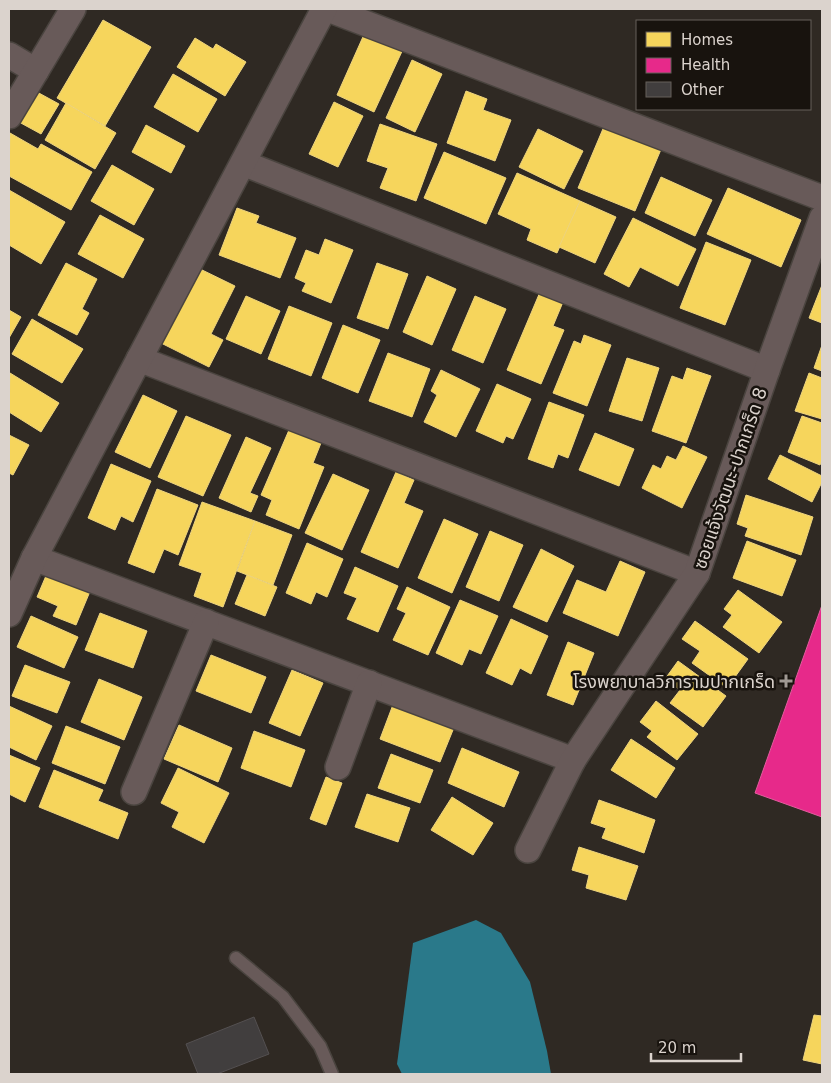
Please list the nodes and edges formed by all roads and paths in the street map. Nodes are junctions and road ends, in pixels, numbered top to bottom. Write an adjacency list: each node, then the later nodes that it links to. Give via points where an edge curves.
1 (73, 9): 4 (street)
2 (326, 9): 6 (street); 7 (street)
3 (9, 55): 4 (street)
4 (36, 71): 5 (street)
5 (9, 116)
6 (243, 163): 9 (street); 10 (street)
7 (822, 198)
8 (822, 218): 10 (street, ซอยแจ้งวัฒนะ-ปากเกร็ด 8)
9 (139, 358): 11 (street); 12 (street)
10 (767, 370): 12 (street, ซอยแจ้งวัฒนะ-ปากเกร็ด 8)
11 (34, 558): 13 (street); 14 (street)
12 (697, 573): 16 (street, ซอยแจ้งวัฒนะ-ปากเกร็ด 8)
13 (9, 614)
14 (206, 622): 15 (street); 18 (street)
15 (369, 683): 16 (street); 17 (street)
16 (573, 760): 19 (street, ซอยแจ้งวัฒนะ-ปากเกร็ด 8)
17 (338, 766)
18 (134, 792)
19 (528, 850)
20 (236, 958): 21 (lane, via 283,996 320,1046)
21 (332, 1074)

